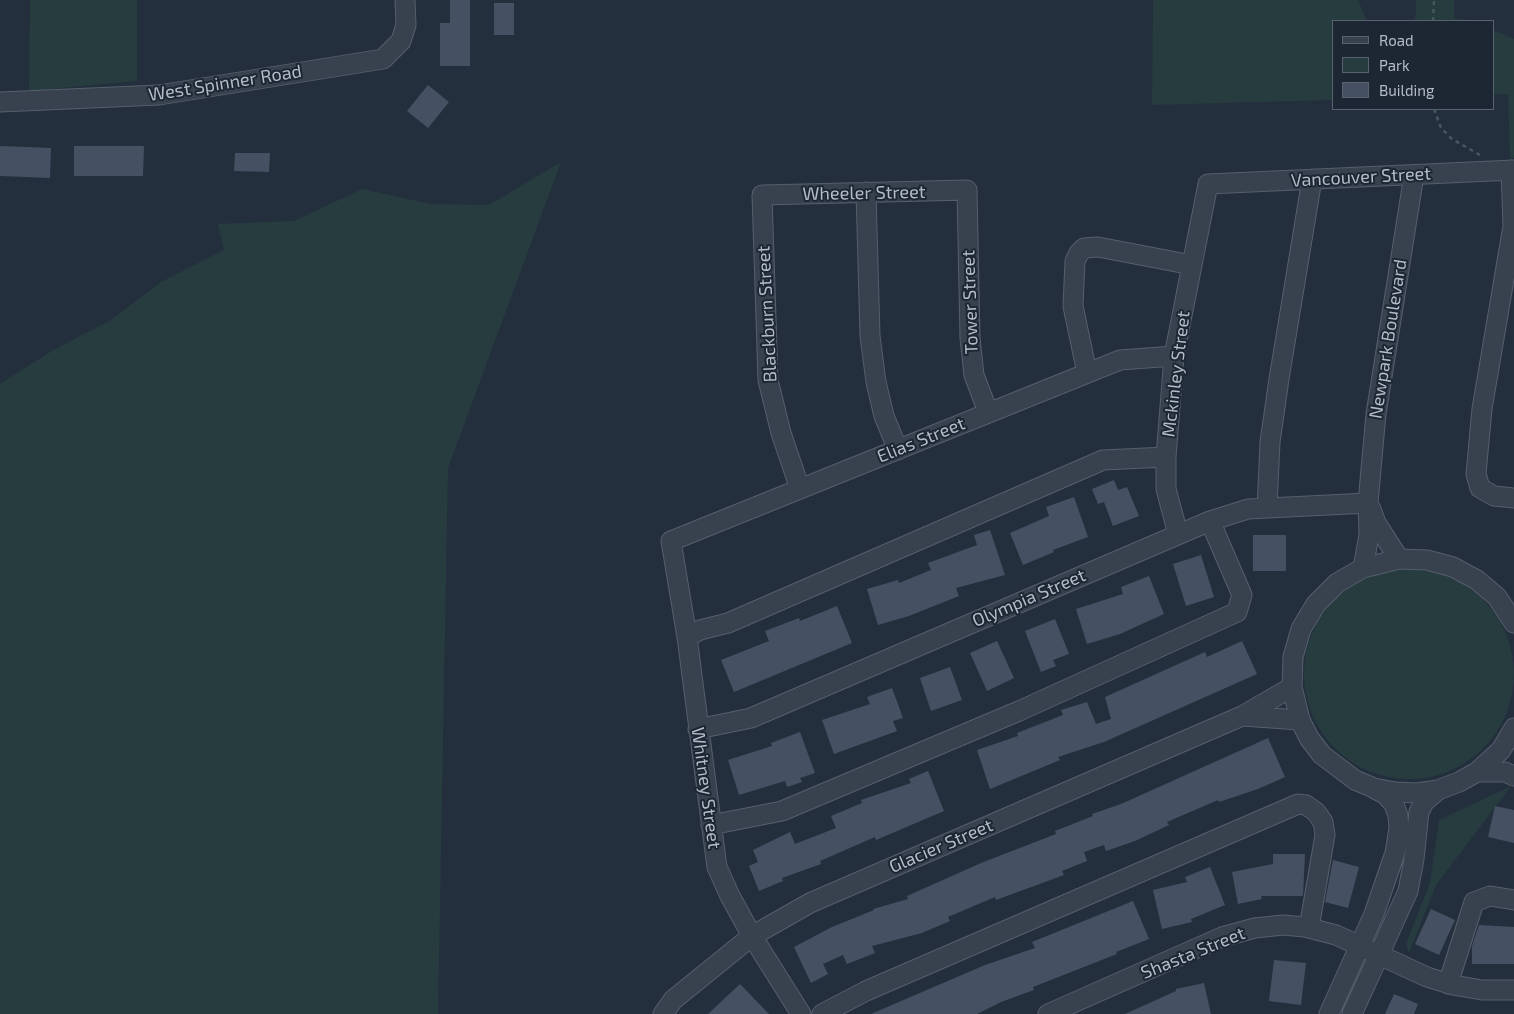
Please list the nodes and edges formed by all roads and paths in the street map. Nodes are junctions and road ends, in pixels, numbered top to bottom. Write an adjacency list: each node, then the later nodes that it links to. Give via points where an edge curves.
1 (405, 0): 4 (street, West Spinner Road, via 406,25 401,41 383,59 159,95)
2 (1434, 0): 3 (path)
3 (1434, 20)
4 (0, 102)
5 (1434, 110): 6 (path, via 1446,134)
6 (1482, 156)
7 (1513, 170): 8 (street, Vancouver Street); 21 (street, via 1513,226 1482,410 1476,474 1480,488 1494,496)
8 (1414, 175): 9 (street, Vancouver Street); 22 (street, Newpark Boulevard, via 1376,414)
9 (1312, 179): 10 (street, Vancouver Street); 23 (street, via 1274,415)
10 (1208, 184): 14 (street, Mckinley Street)
11 (967, 190): 12 (street, Wheeler Street); 17 (street, Tower Street, via 970,338 974,375)
12 (866, 192): 13 (street, Wheeler Street); 18 (street, via 870,336 884,416)
13 (762, 195): 20 (street, Blackburn Street, via 768,380)
14 (1192, 265): 15 (street, Mckinley Street); 16 (street, via 1098,247 1084,248 1078,253 1073,306)
15 (1174, 356): 16 (street, Elias Street, via 1120,360); 19 (street, Mckinley Street)
16 (1087, 373): 17 (street, Elias Street)
17 (988, 412): 18 (street, Elias Street)
18 (898, 450): 20 (street, Elias Street)
19 (1166, 457): 25 (street, Mckinley Street, via 1166,489); 31 (street, via 1104,460 728,623 700,630)
20 (800, 489): 26 (street, Elias Street)
21 (1514, 498)
22 (1368, 503): 23 (street, Olympia Street); 27 (street, Newpark Boulevard, via 1376,523); 28 (street, Newpark Boulevard, via 1369,535)
23 (1267, 508): 24 (street, Olympia Street, via 1248,509)
24 (1210, 521): 25 (street, Olympia Street); 41 (street, via 1242,595 1236,612 1019,711 782,811)
25 (1178, 534): 36 (street, Olympia Street, via 751,718)
26 (671, 540): 31 (street, Whitney Street)
27 (1400, 559): 28 (street); 29 (street, via 1427,560 1453,567)
28 (1363, 568): 32 (street, via 1337,583 1316,604 1301,629 1293,657)
29 (1506, 596): 30 (street)
30 (1514, 623)
31 (688, 637): 36 (street, Whitney Street)
32 (1292, 687): 33 (street, Glacier Street); 34 (street)
33 (1242, 716): 34 (street, Glacier Street); 44 (street, Glacier Street, via 810,903)
34 (1300, 720): 39 (street, via 1309,738 1332,764)
35 (1514, 728): 37 (street, via 1501,750)
36 (698, 729): 41 (street, Whitney Street)
37 (1477, 772): 38 (street, via 1504,772); 40 (street)
38 (1514, 776)
39 (1374, 788): 40 (street, via 1417,793); 45 (street, via 1394,804 1399,828 1388,877)
40 (1438, 790): 46 (street, via 1424,802 1419,812 1408,891)
41 (711, 825): 44 (street, Whitney Street, via 717,867)
42 (1514, 900): 47 (street, via 1490,896 1474,902)
43 (1309, 928): 45 (street, Shasta Street); 52 (street, via 1325,835 1323,822 1316,812 1298,804 874,987); 53 (street, Shasta Street, via 1283,925 1222,937)
44 (752, 936): 50 (street, Glacier Street, via 673,1000); 51 (street, Whitney Street)
45 (1360, 946): 46 (street, Shasta Street); 49 (street)
46 (1379, 955): 47 (street, Shasta Street); 54 (street)
47 (1448, 984): 48 (street, Shasta Street, via 1482,990)
48 (1514, 990)
49 (1335, 1012)
50 (663, 1014)
51 (801, 1014)
52 (822, 1014)
53 (1048, 1014)
54 (1352, 1014)

